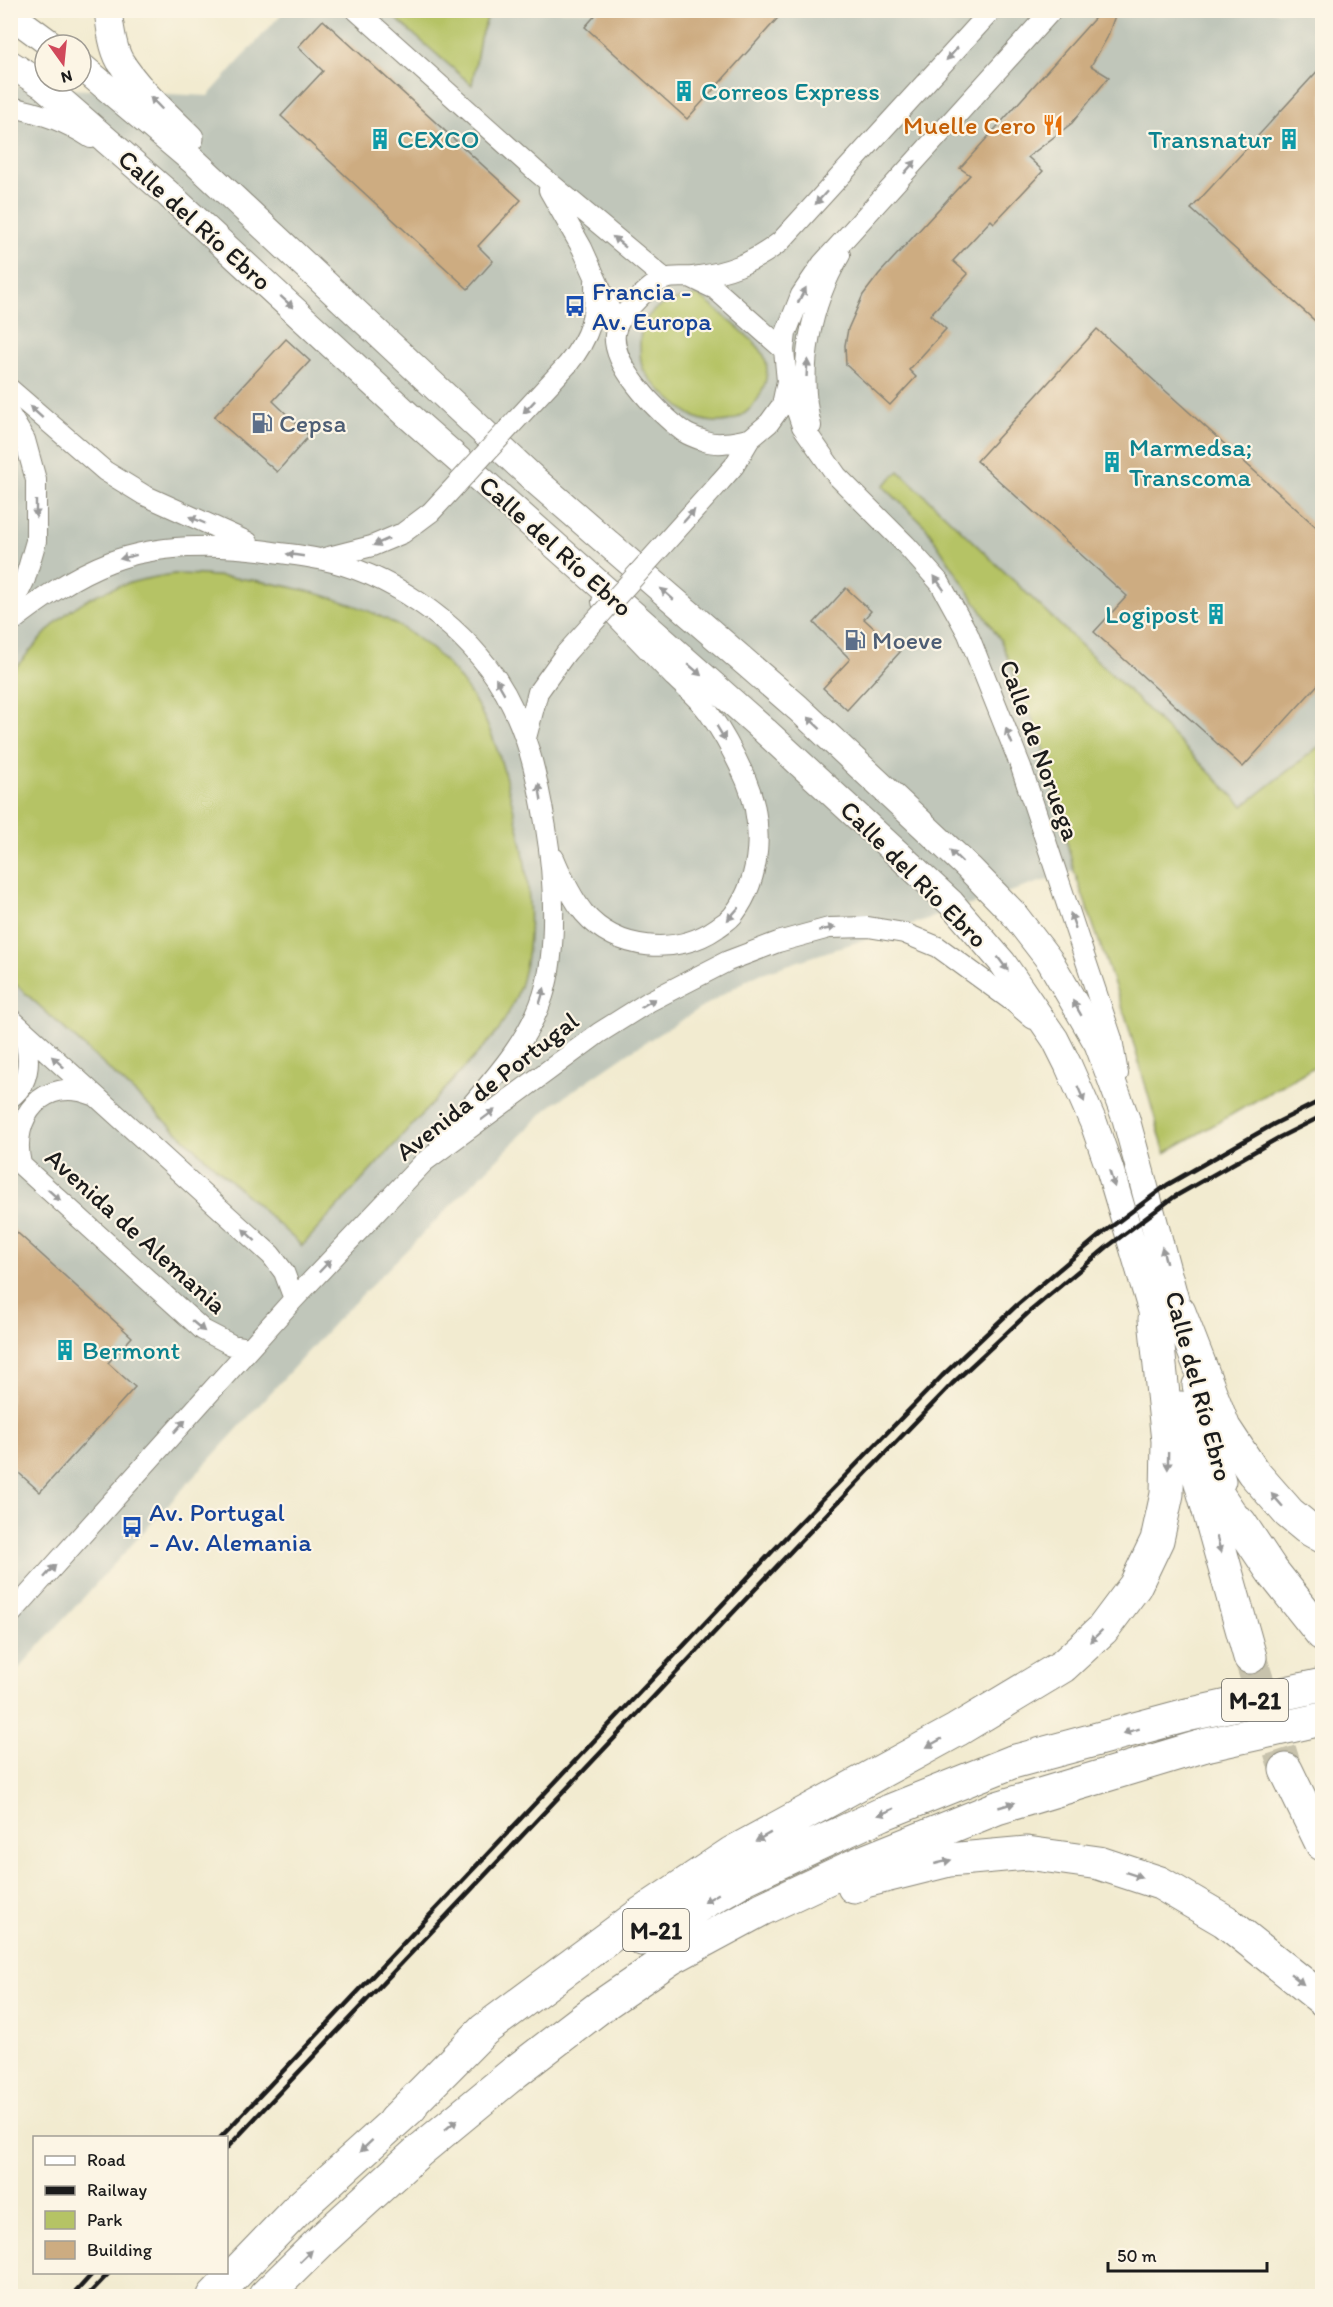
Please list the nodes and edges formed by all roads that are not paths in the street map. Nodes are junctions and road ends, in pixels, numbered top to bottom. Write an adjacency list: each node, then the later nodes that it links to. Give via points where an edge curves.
1 (108, 10): 16 (main road, one-way to 1, via 148,96 119,59)
2 (356, 10): 10 (street)
3 (992, 10): 14 (street, one-way to 14, via 780,242 759,258 733,269)
4 (1052, 10): 12 (street, one-way to 4)
5 (10, 14): 6 (main road)
6 (36, 33)
7 (10, 64): 11 (main road, Calle del Río Ebro, via 43,85)
8 (93, 76): 16 (main road, Calle del Río Ebro, via 196,163)
9 (10, 107): 11 (street, via 74,127)
10 (538, 173): 13 (street); 15 (street, one-way to 10)
11 (166, 192): 27 (main road, Calle del Río Ebro, one-way to 27)
12 (870, 210): 18 (street, one-way to 12, via 801,295 822,264); 25 (street, Calle de Noruega, one-way to 12, via 806,388 808,346 822,294 839,257)
13 (595, 276): 17 (street); 19 (street, via 591,321 583,345)
14 (692, 278): 15 (street); 18 (street, via 715,289)
15 (664, 279): 17 (street, via 645,292)
16 (341, 298): 38 (main road, Calle del Río Ebro, one-way to 16, via 1098,1044 1050,961 969,868 831,738 536,481)
17 (617, 326): 19 (street); 23 (street, via 616,346 631,378 685,433 708,442)
18 (783, 350): 20 (street)
19 (568, 364): 29 (street, one-way to 29, bridge, via 430,512 403,533 372,546)
20 (787, 381): 23 (street, via 782,405 769,423); 25 (street, Calle de Noruega, via 802,426)
21 (10, 389): 28 (street, one-way to 21, via 184,515 105,471)
22 (10, 415): 26 (street, via 25,440)
23 (750, 438): 32 (street, one-way to 23, bridge, via 538,692 566,653 734,466)
24 (10, 440): 26 (street)
25 (816, 447): 38 (street, Calle de Noruega, one-way to 25, via 1112,1039 1021,767 968,634 940,583 837,476)
26 (36, 480): 30 (street, one-way to 30, via 36,541)
27 (510, 506): 33 (street, one-way to 33, via 708,711 747,781 757,823 758,854 747,894 733,917 686,943 641,945 604,929 585,915 572,896); 35 (main road, Calle del Río Ebro, one-way to 35, via 765,731 951,903 1002,962)
28 (270, 552): 29 (street, one-way to 28); 31 (street, one-way to 31, via 230,546 136,554 111,561 59,587)
29 (321, 559): 32 (street, one-way to 29, via 496,678 437,615 362,572)
30 (10, 611)
31 (10, 622)
32 (526, 738): 33 (street, one-way to 32)
33 (549, 847): 40 (street, one-way to 33, via 500,1074 540,1003 549,970 553,924)
34 (16, 1024): 36 (street, one-way to 34); 37 (street, via 28,1047 28,1066 26,1077)
35 (1055, 1039): 40 (street, Avenida de Portugal, one-way to 35, via 598,1033 650,1001 728,962 778,942 829,928 868,927 904,933 938,947 1012,1001); 42 (main road, Calle del Río Ebro, one-way to 42, via 1094,1124)
36 (96, 1095): 39 (street, Avenida de Alemania, via 56,1091 34,1104 18,1136); 41 (street, one-way to 36, via 284,1272 271,1255)
37 (10, 1098)
38 (1126, 1119): 42 (main road, Calle del Río Ebro, one-way to 38)
39 (16, 1160): 43 (street, Avenida de Alemania, one-way to 43, via 203,1330 232,1345)
40 (424, 1162): 41 (street, Avenida de Portugal, one-way to 40)
41 (294, 1299): 43 (street, Avenida de Portugal)
42 (1167, 1315): 44 (main road, Calle del Río Ebro); 45 (main road, Calle del Río Ebro, via 1222,1483); 46 (highway, one-way to 42, via 1289,1513 1253,1472 1224,1428); 58 (highway, one-way to 58, via 1167,1494 1157,1540 1135,1587 1102,1630 1063,1666 957,1730 732,1854 642,1913 484,2030)
43 (250, 1348): 47 (street, Avenida de Portugal, one-way to 43)
44 (1180, 1408): 45 (main road, Calle del Río Ebro, via 1218,1490); 49 (highway, one-way to 49)
45 (1240, 1523): 48 (highway, via 1272,1571)
46 (1323, 1536)
47 (10, 1615)
48 (1323, 1634)
49 (1250, 1657)
50 (1323, 1685): 58 (highway, M-21, one-way to 58, bridge, via 1187,1715 1012,1762 882,1814 745,1878 574,1983 492,2041)
51 (1323, 1719): 53 (highway, M-21, bridge)
52 (1323, 1736): 53 (highway)
53 (1208, 1753): 57 (highway, M-21, one-way to 53, via 671,1958 858,1864 997,1808)
54 (1287, 1770): 55 (highway)
55 (1323, 1844)
56 (1323, 1999): 57 (highway, one-way to 56, via 771,1926 866,1881 949,1860 1027,1853 1099,1863 1160,1883 1225,1921)
57 (515, 2072): 60 (highway, M-21, one-way to 57, via 418,2152)
58 (394, 2121): 59 (highway, M-21, one-way to 59, via 297,2210)
59 (214, 2296)
60 (265, 2296)

